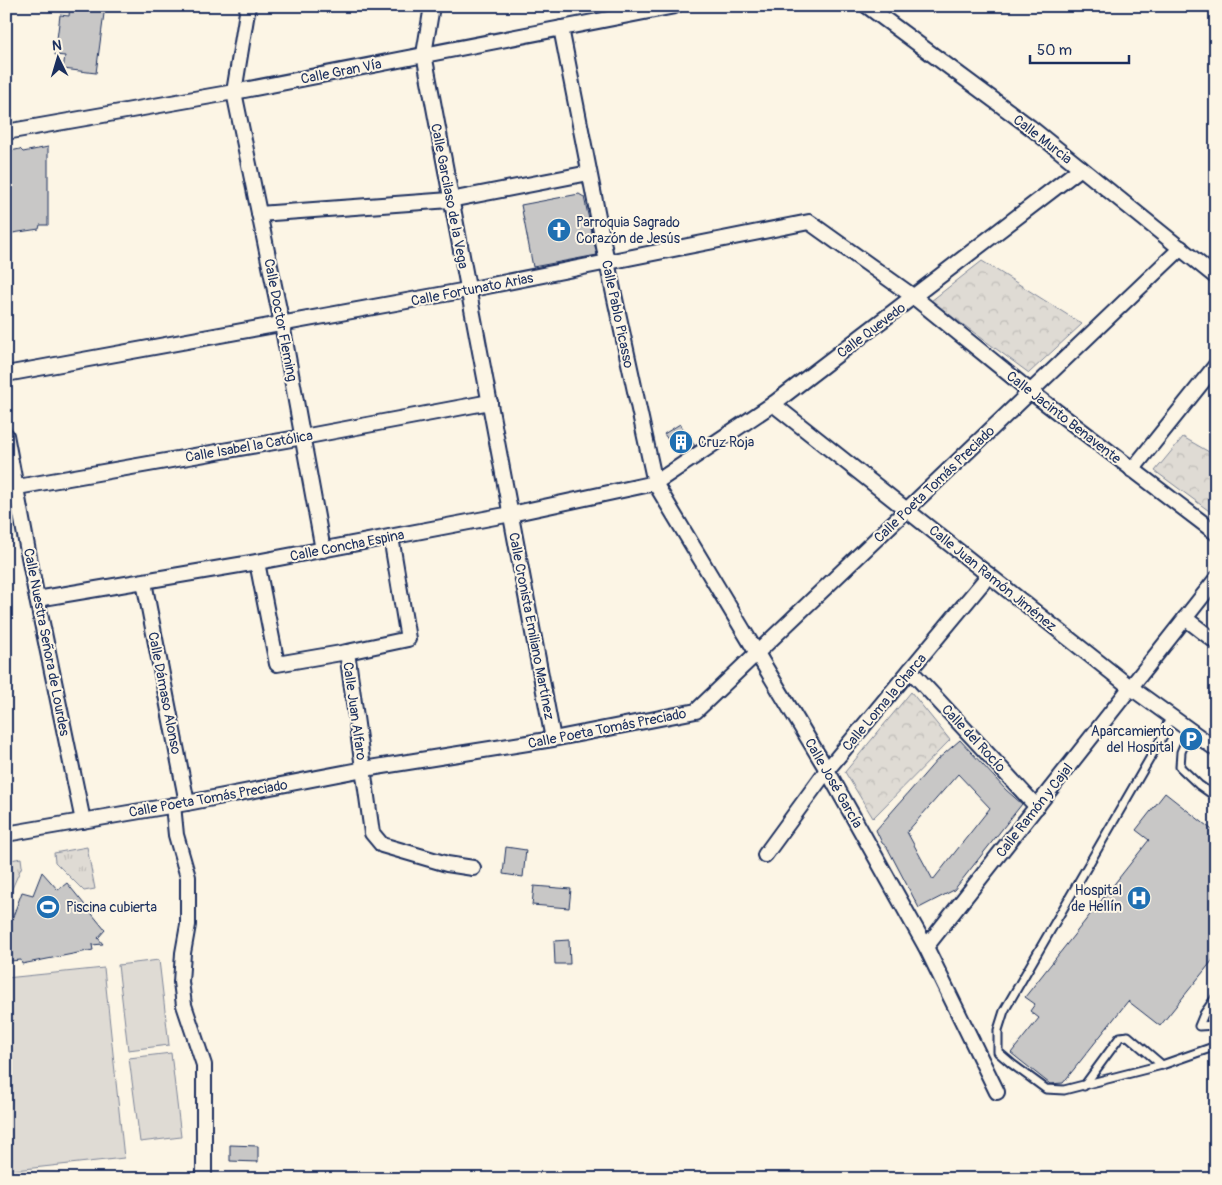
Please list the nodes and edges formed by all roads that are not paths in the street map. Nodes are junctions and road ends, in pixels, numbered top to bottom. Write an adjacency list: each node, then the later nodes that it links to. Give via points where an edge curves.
1 (248, 6): 7 (street)
2 (432, 6): 6 (street, Calle Garcilaso de la Vega)
3 (675, 6): 5 (street, Calle Gran Vía)
4 (867, 6): 9 (street, Calle Murcia)
5 (560, 28): 6 (street, Calle Gran Vía); 10 (street, Calle Pablo Picasso)
6 (424, 54): 7 (street, Calle Gran Vía); 11 (street, Calle Garcilaso de la Vega)
7 (234, 92): 8 (street, Calle Gran Vía); 12 (street, Calle Doctor Fleming)
8 (6, 132)
9 (1081, 168): 13 (street, Calle Murcia); 17 (street, Calle Quevedo)
10 (589, 173): 11 (street); 14 (street, Calle Pablo Picasso)
11 (450, 200): 12 (street); 16 (street, Calle Garcilaso de la Vega)
12 (259, 214): 18 (street, Calle Doctor Fleming)
13 (1180, 248): 15 (street, Calle Murcia); 21 (street, Calle Poeta Tomás Preciado)
14 (607, 262): 16 (street, Calle Fortunato Arias); 17 (street, Calle Fortunato Arias, via 809,222); 27 (street, Calle Pablo Picasso)
15 (1216, 277)
16 (467, 290): 18 (street, Calle Fortunato Arias); 22 (street, Calle Garcilaso de la Vega)
17 (914, 297): 21 (street, Calle Jacinto Benavente); 23 (street, Calle Quevedo)
18 (282, 324): 20 (street, Calle Fortunato Arias); 25 (street, Calle Doctor Fleming)
19 (1216, 364): 26 (street)
20 (6, 374)
21 (1031, 392): 26 (street, Calle Jacinto Benavente); 29 (street, Calle Poeta Tomás Preciado)
22 (490, 402): 25 (street, Calle Isabel la Católica); 30 (street, Calle Garcilaso de la Vega)
23 (774, 404): 27 (street, Calle Quevedo); 29 (street, Calle Juan Ramón Jiménez)
24 (6, 435): 28 (street, Calle Nuestra Señora de Lourdes)
25 (303, 437): 28 (street, Calle Isabel la Católica); 33 (street, Calle Doctor Fleming)
26 (1132, 470): 31 (street, Calle Jacinto Benavente)
27 (655, 482): 30 (street, Calle Concha Espina); 42 (street, Calle José García)
28 (11, 487): 38 (street, Calle Nuestra Señora de Lourdes)
29 (908, 509): 35 (street, Calle Juan Ramón Jiménez); 42 (street, Calle Poeta Tomás Preciado)
30 (511, 514): 32 (street, Calle Concha Espina); 47 (street, Calle Cronista Emiliano Martínez)
31 (1216, 533)
32 (391, 537): 33 (street, Calle Concha Espina); 41 (street, Calle Juan Alfaro, via 408,639)
33 (323, 550): 34 (street, Calle Concha Espina)
34 (257, 562): 37 (street, Calle Concha Espina); 41 (street, Calle Juan Alfaro, via 277,664)
35 (989, 575): 43 (street, Calle Loma la Charca); 44 (street, Calle Juan Ramón Jiménez)
36 (1216, 579): 39 (street, Calle Ramón y Cajal)
37 (144, 582): 38 (street, Calle Concha Espina); 52 (street, Calle Dámaso Alonso)
38 (38, 598): 54 (street, Calle Nuestra Señora de Lourdes)
39 (1185, 618): 40 (street); 44 (street, Calle Ramón y Cajal)
40 (1216, 642)
41 (347, 652): 49 (street, Calle Juan Alfaro)
42 (758, 652): 47 (street, Calle Poeta Tomás Preciado, via 696,711); 50 (street, Calle José García)
43 (910, 670): 50 (street, Calle Loma la Charca); 53 (street, Calle del Rocío)
44 (1130, 686): 45 (street, Calle Juan Ramón Jiménez); 53 (street, Calle Ramón y Cajal)
45 (1170, 716): 46 (street, Calle Juan Ramón Jiménez); 63 (lane, via 1164,734 1004,1012 998,1030 998,1052 1046,1089)
46 (1190, 730): 48 (street, Calle Juan Ramón Jiménez); 51 (lane, via 1181,752 1180,767)
47 (553, 739): 49 (street, Calle Poeta Tomás Preciado)
48 (1216, 749)
49 (364, 769): 52 (street, Calle Poeta Tomás Preciado); 57 (street, Calle Juan Alfaro, via 372,833 382,844 448,864)
50 (827, 770): 56 (street, Calle Loma la Charca); 58 (street, Calle José García)
51 (1216, 797)
52 (180, 804): 54 (street, Calle Poeta Tomás Preciado); 65 (street, Calle Dámaso Alonso, via 176,835 188,877 188,926 181,982 184,1005 204,1064)
53 (1037, 807): 58 (street, Calle Ramón y Cajal)
54 (83, 821): 55 (street, Calle Poeta Tomás Preciado)
55 (6, 834)
56 (765, 855)
57 (473, 868)
58 (926, 947): 64 (street, Calle José García)
59 (1215, 998): 60 (lane, via 1199,1026)
60 (1216, 1025)
61 (1216, 1046): 62 (lane)
62 (1162, 1065): 63 (lane); 63 (lane, via 1128,1036 1120,1036)
63 (1084, 1086)
64 (998, 1092)
65 (204, 1179)

